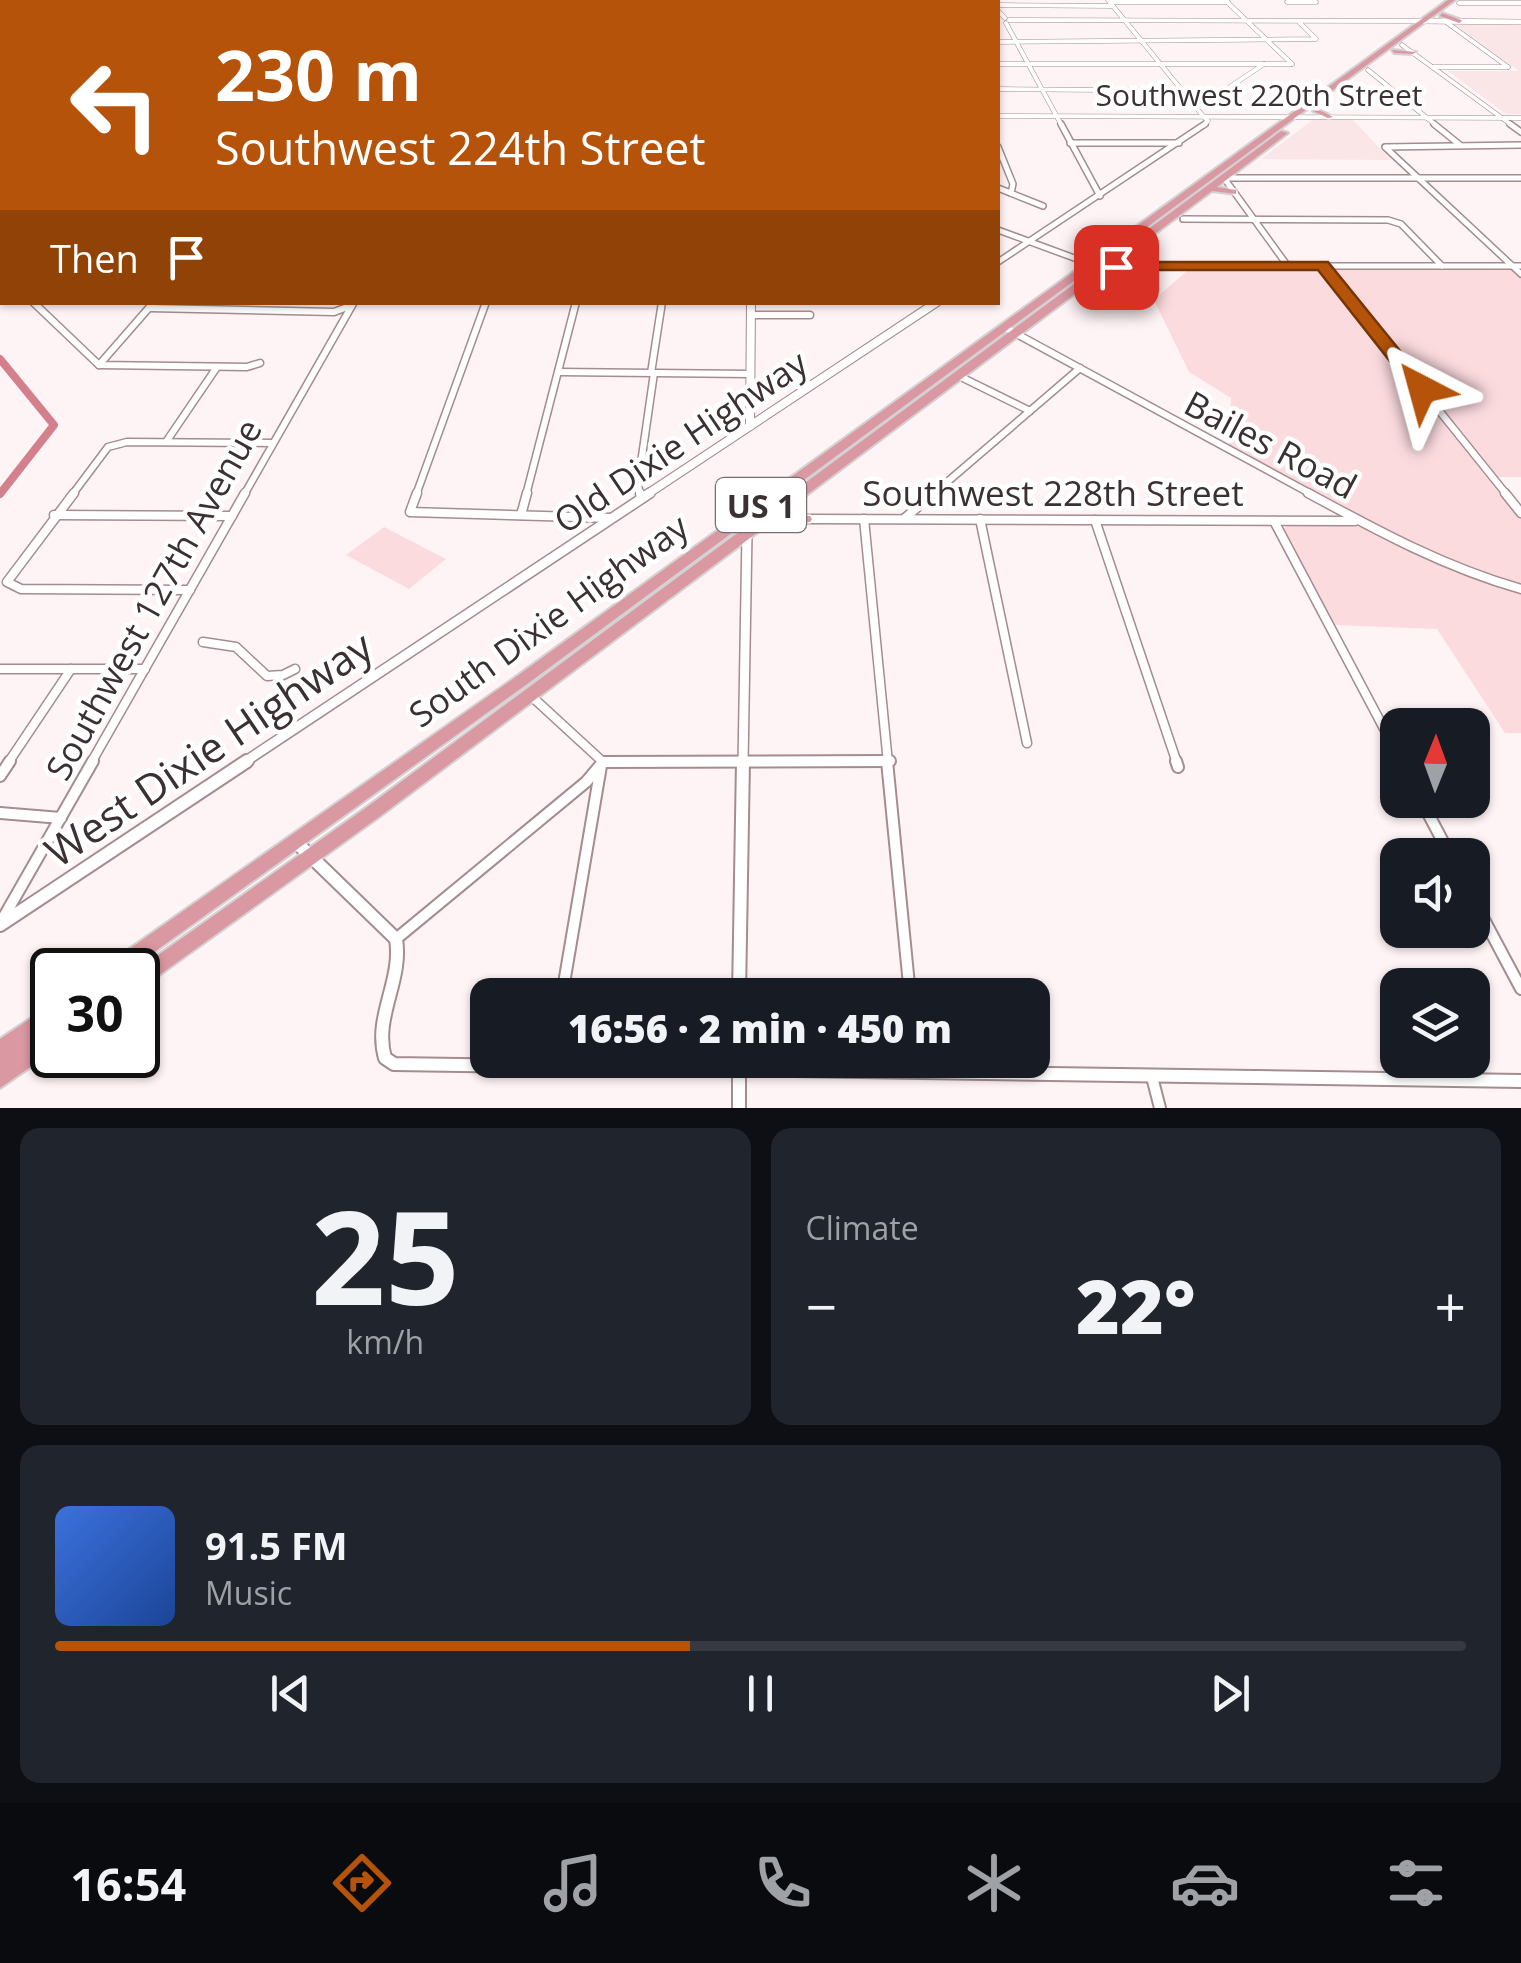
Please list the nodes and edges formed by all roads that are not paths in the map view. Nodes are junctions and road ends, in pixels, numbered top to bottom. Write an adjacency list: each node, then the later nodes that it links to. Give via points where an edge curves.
1 (1226, 1): 5 (street); 11 (street)
2 (1458, 1): 6 (street); 8 (highway, South Dixie Highway / US 1); 16 (highway, South Dixie Highway / US 1); 17 (highway)
3 (1288, 2): 4 (street)
4 (1316, 2)
5 (1110, 3): 7 (street); 10 (street)
6 (1521, 3)
7 (1001, 18): 10 (street); 20 (street)
8 (1444, 19): 9 (highway); 14 (main road); 17 (highway, South Dixie Highway / US 1); 31 (street, via 1508,67)
9 (1459, 20): 14 (main road); 17 (main road)
10 (1125, 21): 11 (street); 21 (street)
11 (1247, 21): 12 (street); 15 (street); 22 (street)
12 (1310, 21): 13 (street); 15 (street)
13 (1397, 21): 16 (street); 18 (highway)
14 (1521, 21)
15 (1298, 22): 22 (street, via 1315,40)
16 (1422, 22): 17 (main road); 18 (highway, South Dixie Highway / US 1); 23 (highway)
17 (1434, 22): 23 (highway, South Dixie Highway / US 1)
18 (1414, 27): 24 (highway, South Dixie Highway / US 1)
19 (1000, 42): 20 (street)
20 (1016, 42): 21 (street); 28 (street)
21 (1142, 42): 22 (street); 29 (street)
22 (1270, 42): 30 (street, via 1292,64)
23 (1405, 43): 25 (highway, South Dixie Highway / US 1); 26 (street)
24 (1381, 51): 32 (highway, South Dixie Highway / US 1); 33 (highway)
25 (1394, 51): 26 (highway); 33 (highway, South Dixie Highway / US 1)
26 (1413, 52): 31 (street)
27 (1000, 64): 28 (street)
28 (1028, 64): 29 (street); 35 (street)
29 (1160, 64): 30 (street); 36 (street)
30 (1264, 64): 37 (street)
31 (1434, 68): 49 (street)
32 (1356, 70): 33 (highway); 38 (highway, South Dixie Highway / US 1)
33 (1368, 70): 40 (highway, South Dixie Highway / US 1); 48 (street)
34 (1000, 89): 35 (street)
35 (1040, 89): 36 (street); 42 (street)
36 (1180, 89): 37 (street); 39 (street)
37 (1225, 90): 39 (street)
38 (1325, 92): 45 (highway, South Dixie Highway / US 1); 46 (highway)
39 (1192, 104): 43 (street)
40 (1315, 110): 46 (highway, South Dixie Highway / US 1); 47 (highway)
41 (1000, 116): 42 (street, Southwest 220th Street)
42 (1054, 116): 43 (street, Southwest 220th Street); 53 (street)
43 (1202, 116): 44 (street, Southwest 220th Street); 54 (street, via 1208,122)
44 (1267, 117): 45 (street, Southwest 220th Street); 51 (highway)
45 (1292, 117): 46 (street, Southwest 220th Street); 51 (highway, South Dixie Highway / US 1); 55 (highway)
46 (1306, 117): 47 (street, Southwest 220th Street); 55 (highway, South Dixie Highway / US 1)
47 (1330, 117): 48 (street, Southwest 220th Street)
48 (1425, 117): 49 (street, Southwest 220th Street); 56 (street)
49 (1502, 118): 50 (street, Southwest 220th Street); 52 (street)
50 (1521, 118)
51 (1282, 124): 58 (highway, South Dixie Highway / US 1)
52 (1521, 132)
53 (1070, 142): 54 (street); 69 (street)
54 (1179, 143): 69 (street)
55 (1268, 144): 60 (highway, South Dixie Highway / US 1)
56 (1460, 145): 57 (street); 63 (street, via 1389,144 1386,149)
57 (1521, 145)
58 (1248, 149): 61 (highway); 65 (highway, South Dixie Highway / US 1)
59 (1000, 152): 68 (street)
60 (1233, 171): 61 (highway, South Dixie Highway / US 1); 62 (highway)
61 (1224, 178): 62 (street); 65 (highway, South Dixie Highway / US 1); 67 (street)
62 (1246, 178): 63 (street)
63 (1418, 178): 64 (street); 84 (street)
64 (1521, 178)
65 (1208, 184): 67 (highway); 73 (highway, South Dixie Highway / US 1); 76 (highway, South Dixie Highway / US 1)
66 (1000, 189): 68 (street)
67 (1232, 192): 72 (street)
68 (1011, 193): 70 (street)
69 (1100, 196): 75 (street)
70 (1043, 206)
71 (1183, 219): 72 (street)
72 (1254, 220): 79 (street); 81 (street, via 1395,221)
73 (1141, 226): 78 (highway, South Dixie Highway / US 1); 82 (highway, via 1102,261)
74 (1000, 231): 75 (street)
75 (1028, 242): 77 (street); 78 (street)
76 (1116, 258): 82 (highway, South Dixie Highway / US 1); 83 (highway)
77 (1000, 261)
78 (1088, 265): 82 (street); 85 (highway, via 1090,271); 97 (highway, South Dixie Highway / US 1)
79 (1288, 265): 80 (street); 83 (street)
80 (1322, 265): 81 (street); 114 (street)
81 (1442, 266): 84 (street)
82 (1104, 267): 83 (street); 85 (highway, South Dixie Highway / US 1)
83 (1127, 267)
84 (1518, 269)
85 (1062, 299): 97 (highway, South Dixie Highway / US 1)
86 (36, 305): 99 (street)
87 (152, 305): 88 (street, via 334,312); 99 (street)
88 (350, 305)
89 (353, 305): 111 (street, Southwest 127th Avenue)
90 (485, 305): 116 (street, via 410,512)
91 (575, 305): 102 (street)
92 (662, 305): 103 (street)
93 (752, 305): 95 (street)
94 (932, 305): 108 (street, Old Dixie Highway)
95 (751, 315): 96 (street); 104 (street)
96 (810, 315)
97 (1010, 330): 101 (street, Bailes Road); 105 (highway, South Dixie Highway / US 1); 106 (highway, South Dixie Highway / US 1)
98 (260, 363): 100 (street)
99 (100, 365): 100 (street)
100 (217, 367): 110 (street)
101 (1080, 368): 107 (street); 127 (street, Bailes Road)
102 (559, 372): 103 (street); 116 (street)
103 (653, 373): 104 (street); 112 (street)
104 (750, 374): 108 (street)
105 (959, 376): 107 (street); 109 (highway, South Dixie Highway / US 1)
106 (935, 377): 109 (highway, via 927,391 873,431); 118 (highway, South Dixie Highway / US 1)
107 (1030, 411): 123 (street)
108 (750, 426): 112 (street, Old Dixie Highway)
109 (872, 440): 113 (highway, South Dixie Highway / US 1)
110 (166, 442): 111 (street); 115 (street, via 104,450)
111 (272, 443): 117 (street, Southwest 127th Avenue)
112 (641, 500): 119 (street, Old Dixie Highway)
113 (790, 501): 120 (highway, South Dixie Highway / US 1); 121 (highway, via 792,512)
114 (1521, 513)
115 (54, 515): 117 (street); 131 (street, via 8,586)
116 (521, 515): 119 (street)
117 (232, 516): 131 (street, Southwest 127th Avenue)
118 (744, 517): 120 (highway); 128 (highway, South Dixie Highway / US 1)
119 (613, 518): 133 (street, Old Dixie Highway)
120 (767, 518): 121 (highway); 129 (highway, South Dixie Highway / US 1)
121 (806, 519): 122 (street, Southwest 228th Street)
122 (864, 519): 123 (street, Southwest 228th Street); 142 (street)
123 (905, 519): 124 (street, Southwest 228th Street)
124 (980, 519): 125 (street, Southwest 228th Street); 141 (street)
125 (1095, 520): 126 (street, Southwest 228th Street); 145 (street)
126 (1274, 521): 127 (street, Southwest 228th Street); 140 (street)
127 (1360, 521): 130 (street, Bailes Road, via 1466,573)
128 (728, 529): 132 (highway, via 728,539 663,585); 139 (highway, South Dixie Highway / US 1)
129 (747, 533): 132 (highway, South Dixie Highway / US 1); 144 (street)
130 (1521, 589)
131 (190, 590): 138 (street, Southwest 127th Avenue)
132 (653, 604): 139 (highway, South Dixie Highway / US 1)
133 (453, 624): 153 (street, West Dixie Highway)
134 (204, 642): 137 (street, via 238,648 270,678)
135 (0, 669): 136 (street)
136 (71, 669): 138 (street); 146 (street)
137 (295, 669)
138 (145, 670): 150 (street, Southwest 127th Avenue)
139 (524, 689): 143 (street); 151 (highway, South Dixie Highway / US 1); 152 (highway, South Dixie Highway / US 1)
140 (1380, 721)
141 (1026, 743)
142 (890, 761): 144 (street); 160 (street)
143 (603, 762): 144 (street); 147 (street); 148 (street)
144 (743, 764): 159 (street)
145 (1178, 768)
146 (0, 776)
147 (565, 800): 148 (street, via 580,798); 155 (street)
148 (592, 808): 158 (street)
149 (0, 813): 150 (street)
150 (61, 818): 153 (street, Southwest 127th Avenue)
151 (297, 842): 152 (street); 156 (highway, South Dixie Highway / US 1)
152 (311, 857): 155 (street); 157 (highway, South Dixie Highway / US 1)
153 (0, 924)
154 (1490, 931): 161 (street)
155 (396, 939): 166 (street, via 398,969 381,1032 385,1058 400,1065)
156 (145, 948)
157 (160, 964)
158 (565, 978)
159 (739, 978)
160 (909, 978)
161 (1521, 989)
162 (30, 1029): 164 (highway)
163 (30, 1044): 167 (highway)
164 (0, 1050)
165 (30, 1056): 170 (highway)
166 (470, 1064)
167 (0, 1065)
168 (1050, 1072): 169 (street)
169 (1152, 1076): 172 (street); 174 (street)
170 (0, 1078)
171 (739, 1078): 173 (street)
172 (1521, 1081)
173 (739, 1108)
174 (1160, 1108)

